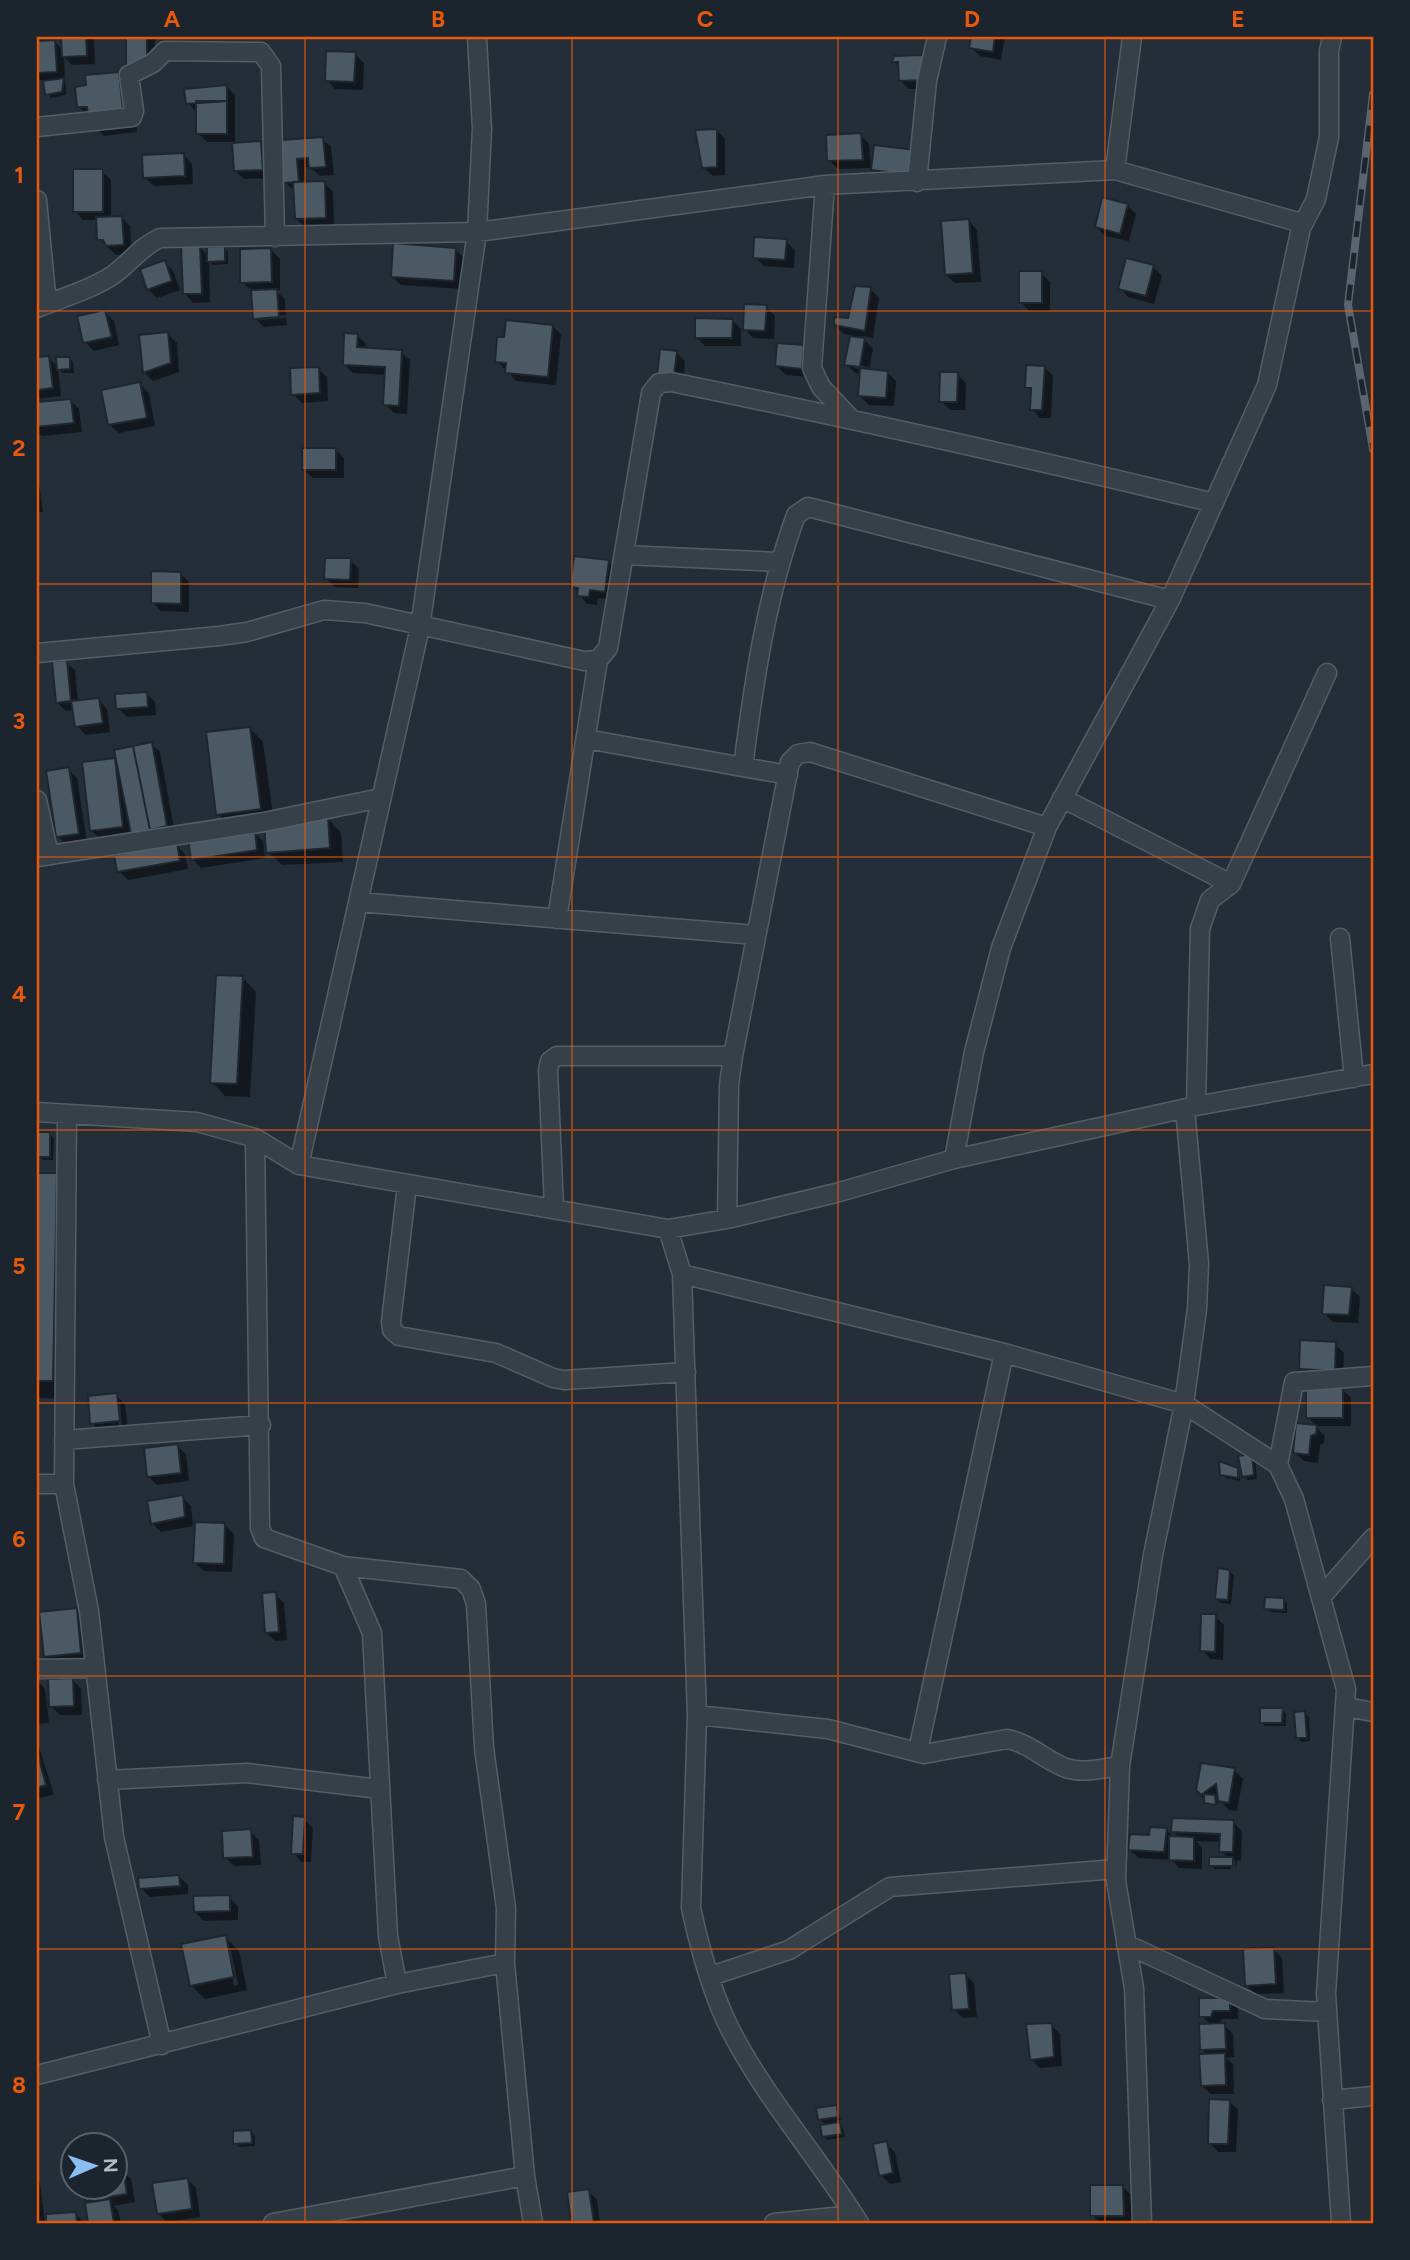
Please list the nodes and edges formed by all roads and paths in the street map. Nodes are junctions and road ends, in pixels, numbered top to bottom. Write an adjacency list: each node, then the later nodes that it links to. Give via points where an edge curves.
1 (477, 37): 11 (street, via 482,129)
2 (937, 37): 7 (street, via 926,81)
3 (1132, 37): 6 (street)
4 (1332, 37): 10 (street, via 1329,136 1316,199)
5 (37, 127): 12 (street, via 132,117 129,75 165,51 261,52 271,66)
6 (1115, 170): 7 (street); 10 (street, via 1298,222)
7 (917, 182): 8 (street)
8 (825, 185): 11 (street); 14 (street, via 812,368 821,387)
9 (37, 200): 13 (street)
10 (1301, 228): 15 (street, via 1267,385)
11 (477, 232): 12 (street); 19 (street)
12 (275, 237): 13 (street, via 160,238 146,244 105,279)
13 (42, 306)
14 (850, 418): 15 (street); 16 (street, via 659,383 651,393)
15 (1214, 503): 18 (street)
16 (624, 555): 17 (street); 21 (street, via 608,648)
17 (779, 562): 18 (street, via 796,515 808,507); 24 (street, via 757,656)
18 (1170, 600): 26 (street)
19 (420, 627): 20 (street, via 365,613 324,610 228,635); 21 (street, via 584,661); 27 (street)
20 (37, 653)
21 (598, 660): 23 (street)
22 (1327, 673): 31 (street)
23 (586, 739): 24 (street); 33 (street)
24 (743, 767): 25 (street)
25 (788, 775): 29 (street, via 790,762 798,754 810,752); 34 (street)
26 (1062, 798): 29 (street); 31 (street)
27 (381, 799): 30 (street); 32 (street)
28 (37, 800): 30 (street)
29 (1047, 827): 43 (street, via 1001,948 974,1052)
30 (43, 856)
31 (1231, 884): 39 (street, via 1210,900 1200,929)
32 (358, 902): 33 (street); 44 (street)
33 (556, 919): 34 (street)
34 (756, 935): 36 (street)
35 (1340, 937): 38 (street)
36 (733, 1056): 46 (street, via 557,1056 550,1061); 47 (street)
37 (1373, 1074): 38 (street)
38 (1354, 1078): 39 (street)
39 (1190, 1108): 43 (street); 53 (street, via 1199,1264)
40 (37, 1112): 41 (street)
41 (67, 1114): 42 (street, via 197,1122); 55 (street)
42 (255, 1138): 44 (street); 54 (street)
43 (954, 1159): 47 (street)
44 (299, 1165): 45 (street)
45 (407, 1185): 46 (street); 51 (street, via 391,1321 399,1336 496,1353 564,1380)
46 (554, 1207): 48 (street)
47 (727, 1219): 48 (street)
48 (668, 1229): 49 (street)
49 (682, 1274): 50 (street); 51 (street)
50 (1004, 1353): 53 (street); 67 (street)
51 (685, 1372): 66 (street)
52 (1373, 1376): 56 (street, via 1294,1382)
53 (1184, 1404): 56 (street); 68 (street, via 1153,1555)
54 (261, 1425): 55 (street); 60 (street, via 260,1528 264,1538)
55 (64, 1440): 58 (street)
56 (1278, 1465): 61 (street, via 1294,1499)
57 (37, 1484): 58 (street)
58 (64, 1484): 62 (street, via 89,1611)
59 (1373, 1538): 61 (street)
60 (344, 1566): 70 (street, via 372,1633); 73 (street, via 461,1579 471,1589 476,1604 484,1748 506,1908)
61 (1322, 1596): 64 (street, via 1343,1665)
62 (94, 1668): 63 (street); 69 (street)
63 (37, 1669)
64 (1346, 1707): 65 (street); 76 (street, via 1326,1957)
65 (1373, 1712)
66 (697, 1715): 67 (street, via 828,1729); 74 (street, via 691,1908)
67 (920, 1751): 68 (street, via 924,1754 1007,1739 1066,1768 1084,1771)
68 (1120, 1766): 71 (street)
69 (107, 1780): 70 (street, via 258,1774); 77 (street, via 114,1837)
70 (380, 1789): 75 (street, via 388,1936)
71 (1116, 1869): 72 (street); 74 (street, via 890,1887 789,1950)
72 (1126, 1944): 76 (street, via 1265,2009); 86 (street, via 1133,1989)
73 (505, 1963): 75 (street); 81 (street)
74 (711, 1976): 82 (street, via 729,2028 754,2071)
75 (397, 1984): 77 (street)
76 (1327, 2012): 80 (street)
77 (162, 2045): 78 (street)
78 (37, 2075)
79 (1373, 2096): 80 (street)
80 (1332, 2100): 87 (street)
81 (525, 2176): 83 (street); 84 (street)
82 (857, 2219): 85 (street)
83 (274, 2223)
84 (533, 2223)
85 (774, 2223)
86 (1142, 2223)
87 (1341, 2223)

